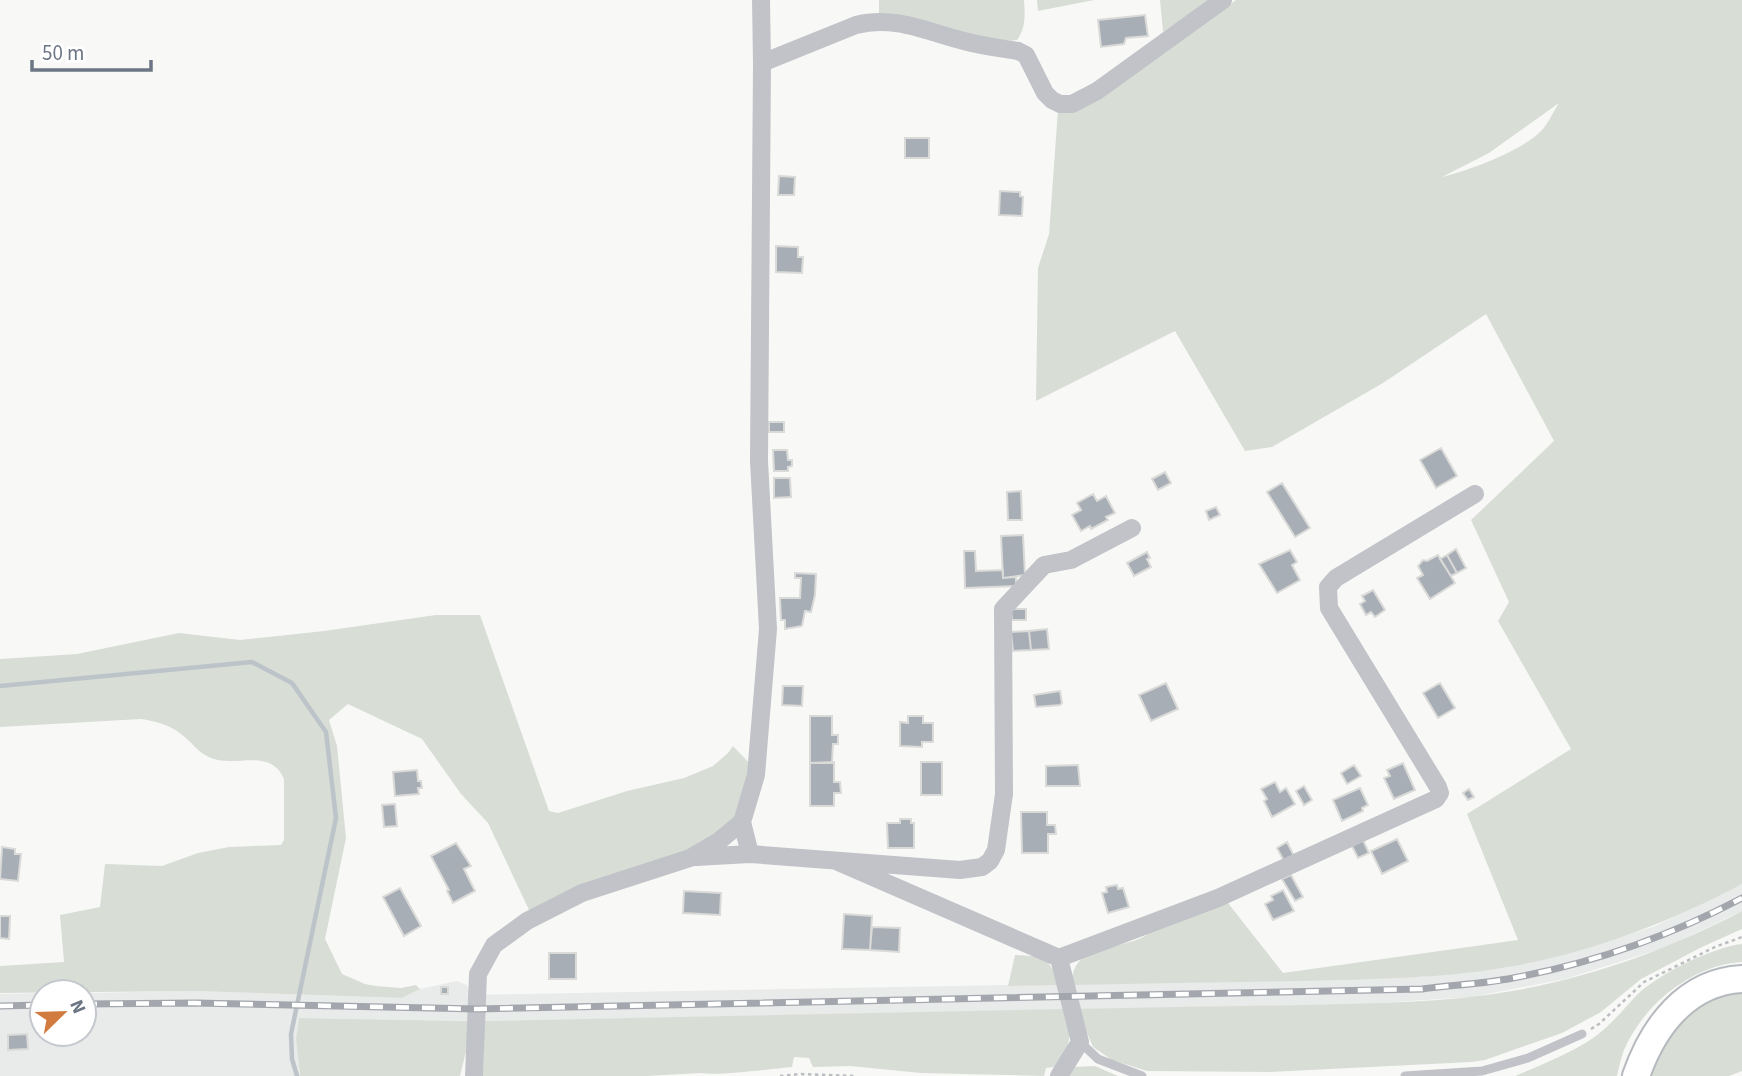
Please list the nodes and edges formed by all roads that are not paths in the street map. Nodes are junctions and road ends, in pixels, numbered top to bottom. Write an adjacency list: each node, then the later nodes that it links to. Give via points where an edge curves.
1 (761, 0): 3 (street)
2 (1223, 0): 3 (street, via 1097,91 1072,103 1052,100 1026,55 1018,51 894,22 856,25)
3 (762, 63): 6 (street, via 759,461 768,629 756,775)
4 (1475, 494): 10 (street, via 1328,587 1329,608 1438,787 1436,799 1218,898)
5 (1132, 528): 9 (street, via 1071,560 1044,565 1003,609 1004,794 996,850 990,861 960,870)
6 (742, 821): 7 (street); 8 (street)
7 (750, 854): 8 (street); 9 (street)
8 (690, 858): 15 (street, via 582,893 527,921 494,945 478,974)
9 (836, 861): 10 (street)
10 (1059, 958): 13 (street)
11 (1742, 979): 14 (main road, via 1710,986 1684,1001 1666,1018)
12 (1582, 1034): 18 (lane, via 1528,1058 1482,1071)
13 (1080, 1042): 16 (street); 17 (lane, via 1098,1059)
14 (1640, 1065)
15 (474, 1076)
16 (1059, 1076)
17 (1142, 1076)
18 (1405, 1076)

